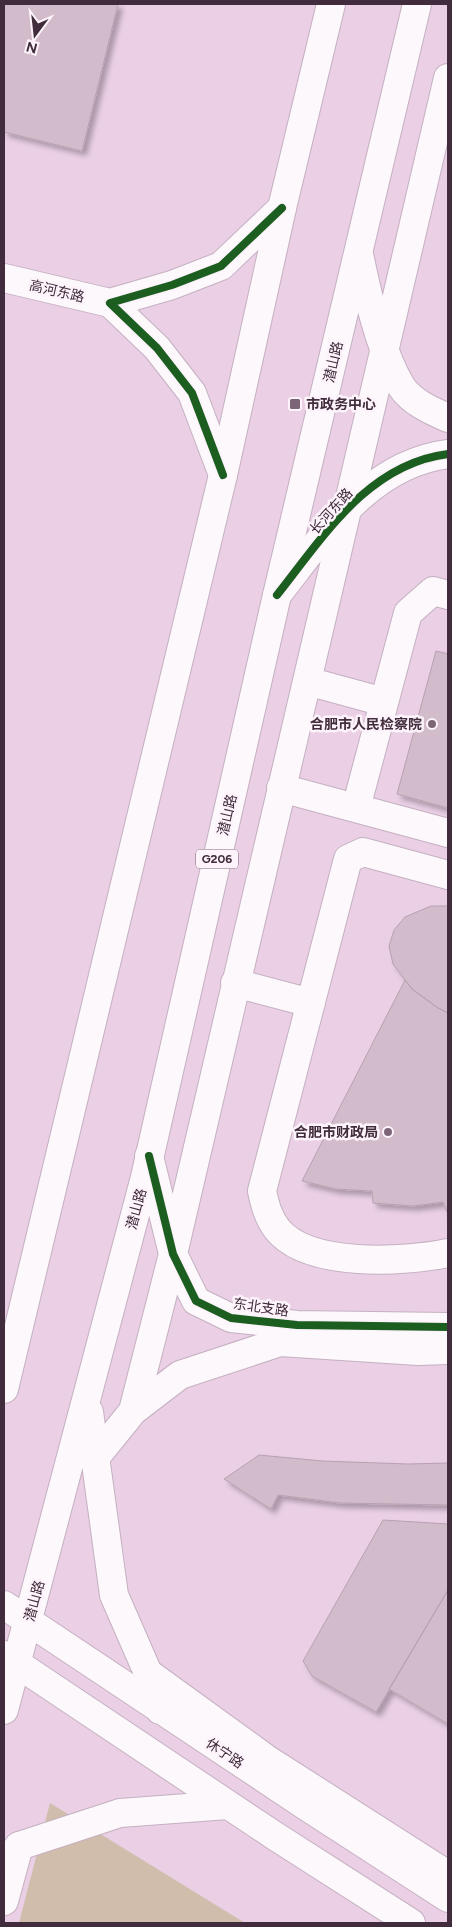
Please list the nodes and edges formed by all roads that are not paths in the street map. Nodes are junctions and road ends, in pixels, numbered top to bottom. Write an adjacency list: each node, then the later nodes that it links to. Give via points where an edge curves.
1 (331, 4): 4 (main road)
2 (416, 4): 5 (main road, 潜山路 / G206)
3 (448, 78): 8 (main road)
4 (282, 208): 7 (main road, via 221,266 172,285); 11 (main road)
5 (359, 254): 8 (main road, via 368,301); 13 (main road, 潜山路 / G206)
6 (4, 278): 7 (main road, 高河东路)
7 (110, 303): 11 (main road, via 156,348 192,394)
8 (386, 350): 9 (main road, via 402,387 427,409); 12 (main road)
9 (448, 418)
10 (448, 454): 12 (main road, 长河东路, via 386,475)
11 (223, 475): 27 (main road)
12 (349, 505): 13 (main road, 长河东路); 15 (main road)
13 (277, 595): 23 (main road, 潜山路 / G206)
14 (448, 595): 16 (main road, via 433,591 408,613)
15 (308, 681): 16 (main road); 17 (main road)
16 (384, 702): 18 (main road)
17 (281, 788): 18 (main road); 21 (main road)
18 (356, 808): 19 (main road)
19 (448, 833)
20 (448, 875): 22 (main road, via 363,852 348,858)
21 (235, 983): 22 (main road); 25 (main road)
22 (310, 1003): 24 (main road, via 262,1191 266,1211 278,1230 297,1245 344,1259 388,1261)
23 (149, 1156): 25 (main road, 东北支路); 30 (main road, 潜山路 / G206)
24 (448, 1253)
25 (172, 1254): 26 (main road, 东北支路, via 196,1301 231,1318 297,1325); 31 (main road)
26 (448, 1327)
27 (10, 1347): 29 (main road)
28 (448, 1350): 31 (main road, via 280,1342 180,1375)
29 (4, 1389)
30 (87, 1399): 32 (main road); 34 (main road, 潜山路 / G206)
31 (133, 1411): 32 (main road)
32 (95, 1458): 36 (main road, via 114,1595)
33 (4, 1604): 34 (main road, 休宁路)
34 (29, 1622): 35 (main road, 潜山路 / G206); 38 (main road, 休宁路)
35 (10, 1660): 37 (main road, 潜山路 / G206); 39 (main road)
36 (148, 1673): 38 (main road); 41 (main road, via 268,1760)
37 (4, 1710)
38 (160, 1710): 42 (main road, 休宁路)
39 (228, 1805): 40 (main road, via 120,1814); 44 (main road)
40 (11, 1855): 43 (main road)
41 (448, 1875)
42 (448, 1898)
43 (4, 1901)
44 (412, 1923)

